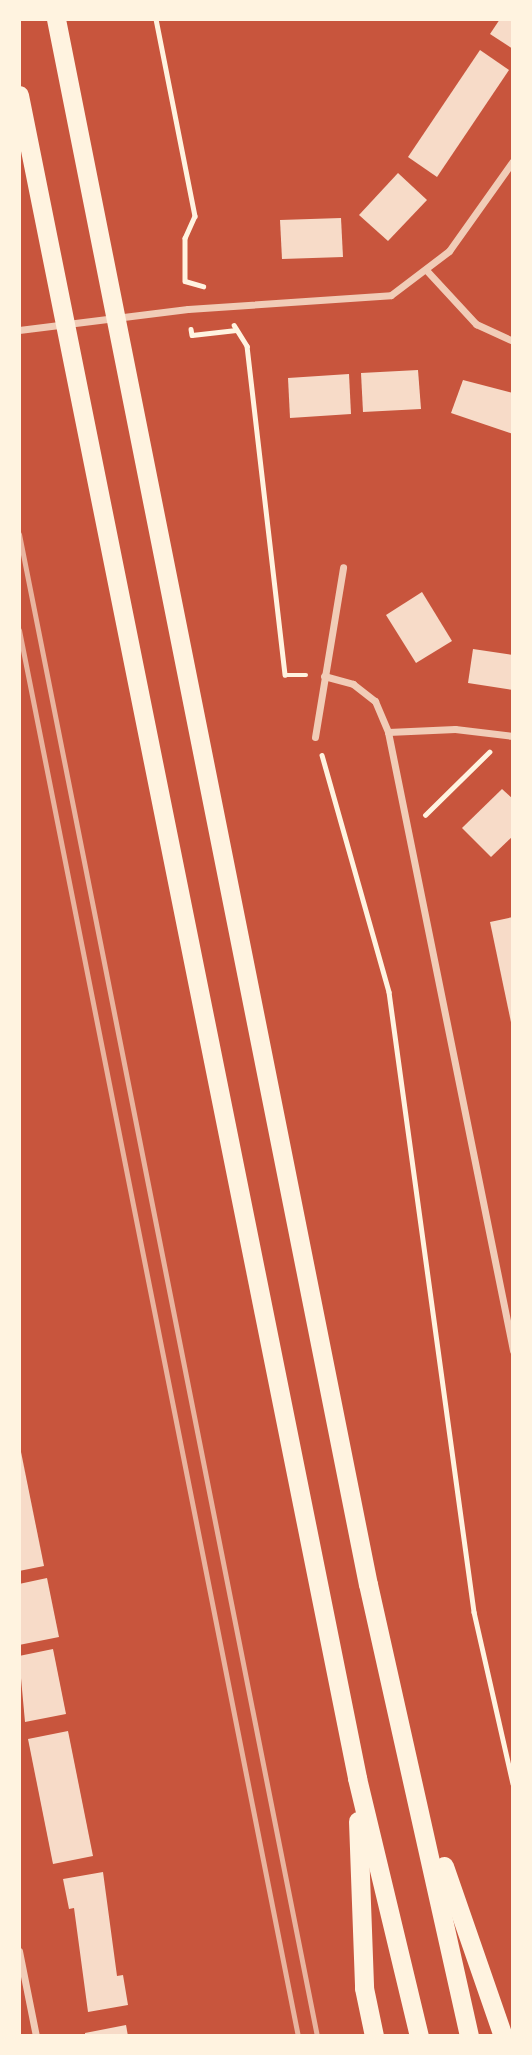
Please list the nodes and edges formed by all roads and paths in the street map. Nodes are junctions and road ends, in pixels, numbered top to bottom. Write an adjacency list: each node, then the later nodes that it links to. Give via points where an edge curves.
1 (56, 19): 23 (highway, via 368,1584)
2 (156, 19): 6 (path, via 195,216 185,238)
3 (19, 95): 21 (highway)
4 (513, 161): 5 (street, via 474,219)
5 (428, 272): 10 (street, via 391,295 222,307); 11 (street, via 476,324)
6 (185, 281): 7 (path); 8 (path)
7 (211, 289)
8 (186, 292)
9 (191, 328): 13 (path, via 192,335 237,330 247,346)
10 (19, 330)
11 (513, 341)
12 (343, 567): 14 (street)
13 (285, 675)
14 (324, 676): 15 (street, via 353,684 375,701); 17 (street)
15 (388, 732): 16 (street); 19 (street)
16 (492, 734): 18 (street); 19 (path, via 488,759 430,814)
17 (315, 737): 22 (path, via 389,992 474,1612)
18 (513, 737)
19 (405, 820): 20 (street)
20 (513, 1350)
21 (357, 1777): 26 (highway, via 364,1988); 27 (highway)
22 (513, 1784)
23 (420, 1796): 28 (highway); 29 (highway)
24 (19, 1951): 25 (street)
25 (36, 2036)
26 (374, 2036)
27 (419, 2036)
28 (469, 2036)
29 (503, 2036)

